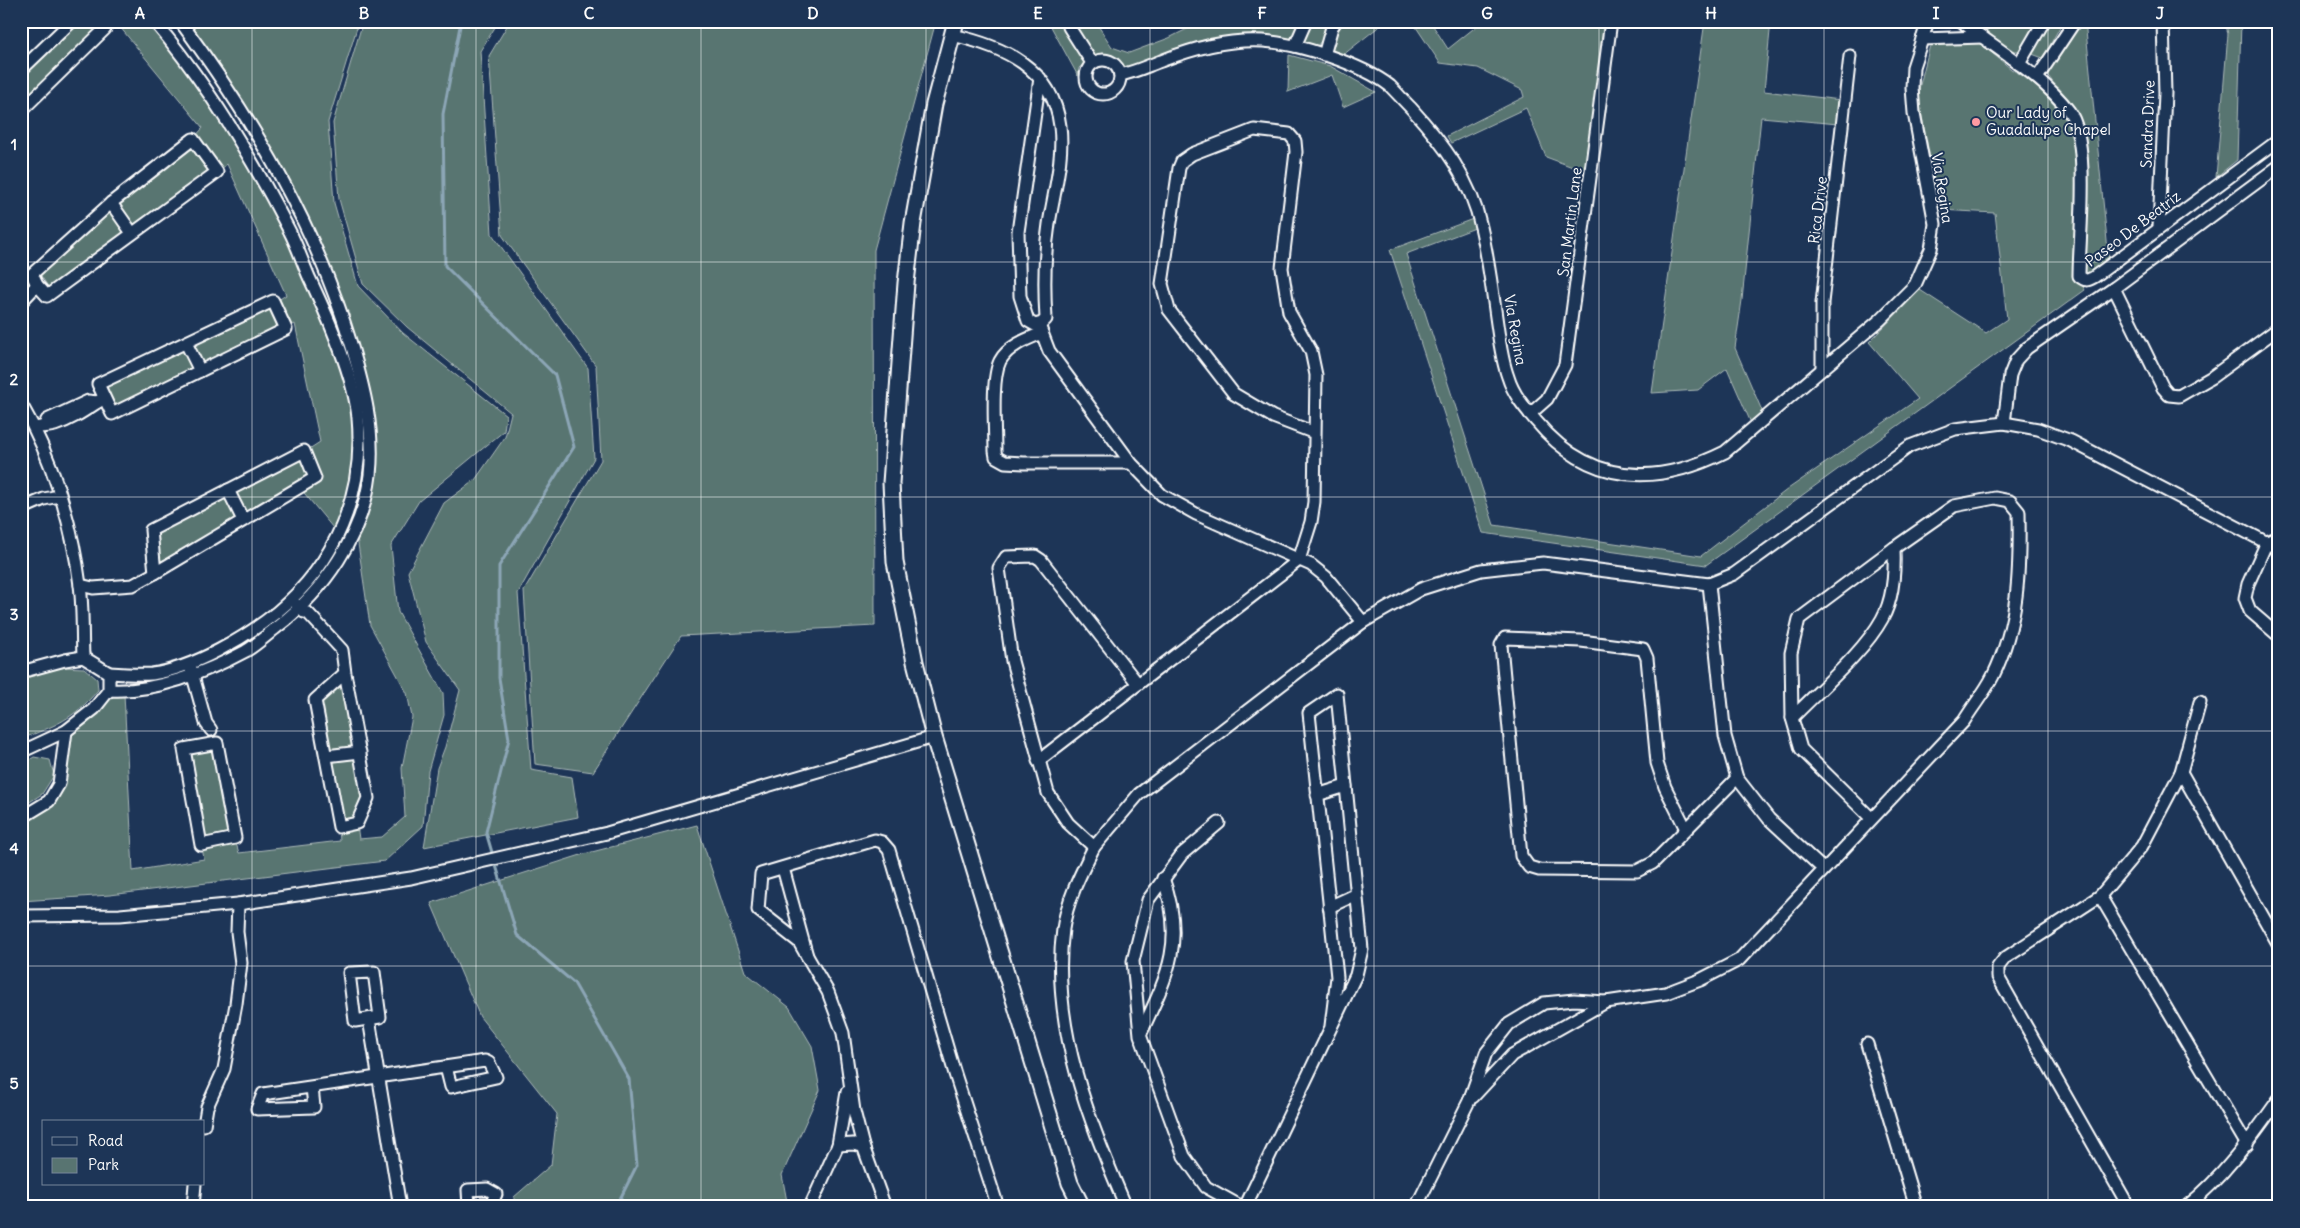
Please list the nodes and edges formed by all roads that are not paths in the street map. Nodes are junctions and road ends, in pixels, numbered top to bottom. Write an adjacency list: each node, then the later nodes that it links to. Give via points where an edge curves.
1 (72, 21): 22 (street)
2 (97, 21): 26 (street, via 105,29)
3 (154, 21): 40 (street, via 179,50 239,138 289,231)
4 (180, 21): 39 (street, via 246,115 278,170 306,224)
5 (1306, 21): 17 (street)
6 (1336, 21): 18 (street)
7 (1611, 21): 45 (street, San Martin Lane, via 1565,365 1547,399)
8 (1928, 21): 16 (street, Via Regina)
9 (1961, 21): 15 (street)
10 (2044, 21): 21 (street)
11 (2075, 21): 25 (street)
12 (2163, 21): 30 (street, Sandra Drive, via 2165,93)
13 (1069, 27): 20 (street)
14 (954, 28): 24 (street, via 972,39 1008,52); 78 (street, via 934,104 913,223 891,483 894,562)
15 (1982, 37): 16 (street); 21 (street)
16 (1922, 38): 41 (street, Via Regina, via 1913,67 1912,88 1935,224 1932,249 1914,285 1880,320)
17 (1295, 46): 18 (street, Via Regina); 23 (street, Via Regina, via 1264,41 1217,44)
18 (1324, 55): 45 (street, Via Regina, via 1356,67 1389,86 1432,130 1452,158 1479,218 1508,378)
19 (1850, 56): 41 (street, Rica Drive, via 1822,303)
20 (1092, 63): 23 (street, via 1112,62); 23 (street, via 1086,79 1096,92 1113,91)
21 (2019, 64): 25 (street)
22 (21, 70)
23 (1120, 75)
24 (1040, 78): 37 (street, via 1051,96 1060,126 1044,275 1046,319); 37 (street, via 1018,232 1020,296 1028,322)
25 (2037, 78): 30 (street, Paseo De Beatriz, via 2070,112 2078,133 2083,158 2079,276 2088,281)
26 (24, 104)
27 (2279, 140): 30 (street, Paseo De Beatriz)
28 (2279, 166): 33 (street)
29 (111, 203): 31 (street); 31 (street, via 193,139 217,172); 32 (street, via 32,274)
30 (2159, 227)
31 (132, 233): 32 (street, via 47,296)
32 (35, 287): 34 (street); 35 (street)
33 (2114, 288): 36 (street, via 2163,388 2170,395 2179,396 2212,377); 46 (street, via 2028,348 2016,360 2010,375)
34 (21, 294)
35 (21, 302)
36 (2279, 328)
37 (1040, 329): 49 (street, via 1049,351); 49 (street, via 1008,351 1000,361 995,404 996,457 1005,462)
38 (186, 343): 42 (street); 42 (street, via 273,301 286,329); 43 (street, via 98,384)
39 (351, 343): 40 (street); 65 (street, via 370,418 370,475 355,529 342,556)
40 (338, 347): 64 (street, via 358,416 359,455 354,489 347,518 328,556)
41 (1822, 368): 45 (street, Via Regina, via 1724,452 1696,466 1658,475 1611,471 1582,460 1554,439)
42 (200, 371): 43 (street, via 112,414)
43 (101, 400): 47 (street, via 88,401 47,420)
44 (21, 404): 47 (street)
45 (1530, 414)
46 (2004, 423): 57 (street, via 2038,429 2070,441); 62 (street, via 1956,429 1910,446 1734,574)
47 (40, 427): 51 (street)
48 (1315, 433): 48 (street, via 1316,375 1311,351 1289,312 1282,268 1295,141 1289,134 1254,130 1182,161 1162,284 1164,295 1169,310 1234,394 1273,417); 60 (street, via 1314,502)
49 (1131, 463): 60 (street, via 1162,495 1196,514)
50 (228, 490): 55 (street); 55 (street, via 304,451 315,478); 61 (street, via 151,530)
51 (59, 496): 52 (street); 63 (street)
52 (44, 499): 53 (street); 54 (street)
53 (21, 502)
54 (21, 509)
55 (243, 520): 61 (street)
56 (2279, 536): 57 (street)
57 (2268, 542): 59 (street); 67 (street, via 2248,584 2246,598 2250,611)
58 (1894, 548): 76 (street, via 1895,569 1884,618 1870,637); 76 (street, via 1799,619 1791,653); 89 (street, via 1954,506 1995,498 2010,501 2019,512 2018,598 1993,676 1964,721)
59 (2279, 550)
60 (1299, 560): 66 (street, via 1326,577); 73 (street)
61 (151, 576): 63 (street, via 98,580)
62 (1709, 584): 66 (street, via 1542,563 1480,570 1421,589); 85 (street, via 1725,736)
63 (84, 586): 68 (street)
64 (293, 599): 65 (street); 72 (street)
65 (302, 611): 71 (street, via 304,617 344,657); 72 (street, via 247,650)
66 (1362, 622): 92 (street, via 1140,794)
67 (2279, 636)
68 (83, 657): 69 (street); 70 (street)
69 (21, 672)
70 (109, 673): 72 (street); 74 (street)
71 (345, 673): 81 (street); 82 (street, via 315,700)
72 (192, 674): 74 (street, via 154,687); 79 (street, via 206,724 211,730)
73 (1138, 684): 83 (street); 83 (street, via 1042,560 1035,556 1006,557 999,568 1012,662)
74 (109, 690): 77 (street, via 94,709)
75 (2200, 702): 84 (street)
76 (1792, 718): 89 (street, via 1801,749)
77 (66, 731): 80 (street); 88 (street, via 59,784 49,801)
78 (934, 737): 98 (street, via 607,833 411,878); 127 (street, via 1070,1183)
79 (212, 744): 79 (street, via 184,749 202,845 235,838 217,743)
80 (21, 752)
81 (360, 752): 82 (street); 82 (street, via 368,798 357,823 339,827)
82 (326, 756)
83 (1038, 760): 92 (street, via 1048,793 1068,823)
84 (2181, 772): 97 (street, via 2142,846); 101 (street)
85 (1736, 778): 91 (street); 94 (street, via 1768,819)
86 (1346, 786): 87 (street); 87 (street, via 1337,694 1309,713); 96 (street)
87 (1318, 795): 99 (street)
88 (23, 814)
89 (1871, 818): 94 (street)
90 (1218, 823): 95 (street, via 1182,854)
91 (1686, 829): 91 (street, via 1653,863 1637,871 1539,870 1529,867 1520,846 1501,645 1505,638 1581,641 1643,649 1647,658 1657,763 1664,787)
92 (1094, 847): 128 (street, via 1074,888 1063,928 1059,988 1072,1058 1095,1135)
93 (783, 868): 102 (street); 102 (street, via 761,874 758,910 799,942); 126 (street, via 875,840 889,850)
94 (1823, 869): 103 (street, via 1739,960 1666,993)
95 (1163, 878): 106 (street, via 1148,900 1133,961); 106 (street, via 1170,896 1174,949 1166,978)
96 (1356, 895): 99 (street); 105 (street, via 1362,949 1356,975)
97 (2100, 896): 115 (street); 133 (street, via 2005,958 1998,967 1998,977)
98 (238, 904): 100 (street, via 120,915); 114 (street, via 241,962 236,1004 224,1068 206,1107)
99 (1330, 907): 105 (street, via 1337,977)
100 (21, 916)
101 (2279, 945)
102 (807, 956): 109 (street, via 828,992 843,1033)
103 (1606, 1002): 113 (street, via 1512,1055); 113 (street, via 1574,1000 1544,1004 1510,1024 1486,1053)
104 (369, 1019): 104 (street, via 380,1018 374,972 349,973 356,1020); 110 (street)
105 (1331, 1026): 129 (street)
106 (1140, 1035): 129 (street, via 1184,1156 1206,1188)
107 (1867, 1044): 119 (street)
108 (446, 1067): 110 (street)
109 (848, 1075): 116 (street); 117 (street)
110 (378, 1077): 111 (street); 121 (street)
111 (312, 1087): 111 (street, via 314,1108 257,1110 263,1094)
112 (2279, 1099): 115 (street)
113 (1469, 1101): 130 (street)
114 (205, 1120)
115 (2247, 1144): 134 (street)
116 (838, 1145): 117 (street); 124 (street)
117 (863, 1146): 125 (street)
118 (195, 1186): 120 (street)
119 (1911, 1192): 131 (street); 132 (street)
120 (193, 1207)
121 (400, 1207)
122 (469, 1207): 123 (street, via 468,1190 487,1189 496,1194)
123 (490, 1207)
124 (810, 1207)
125 (884, 1207)
126 (998, 1207)
127 (1082, 1207)
128 (1126, 1207)
129 (1244, 1207)
130 (1416, 1207)
131 (1908, 1207)
132 (1916, 1207)
133 (2129, 1207)
134 (2186, 1207)

